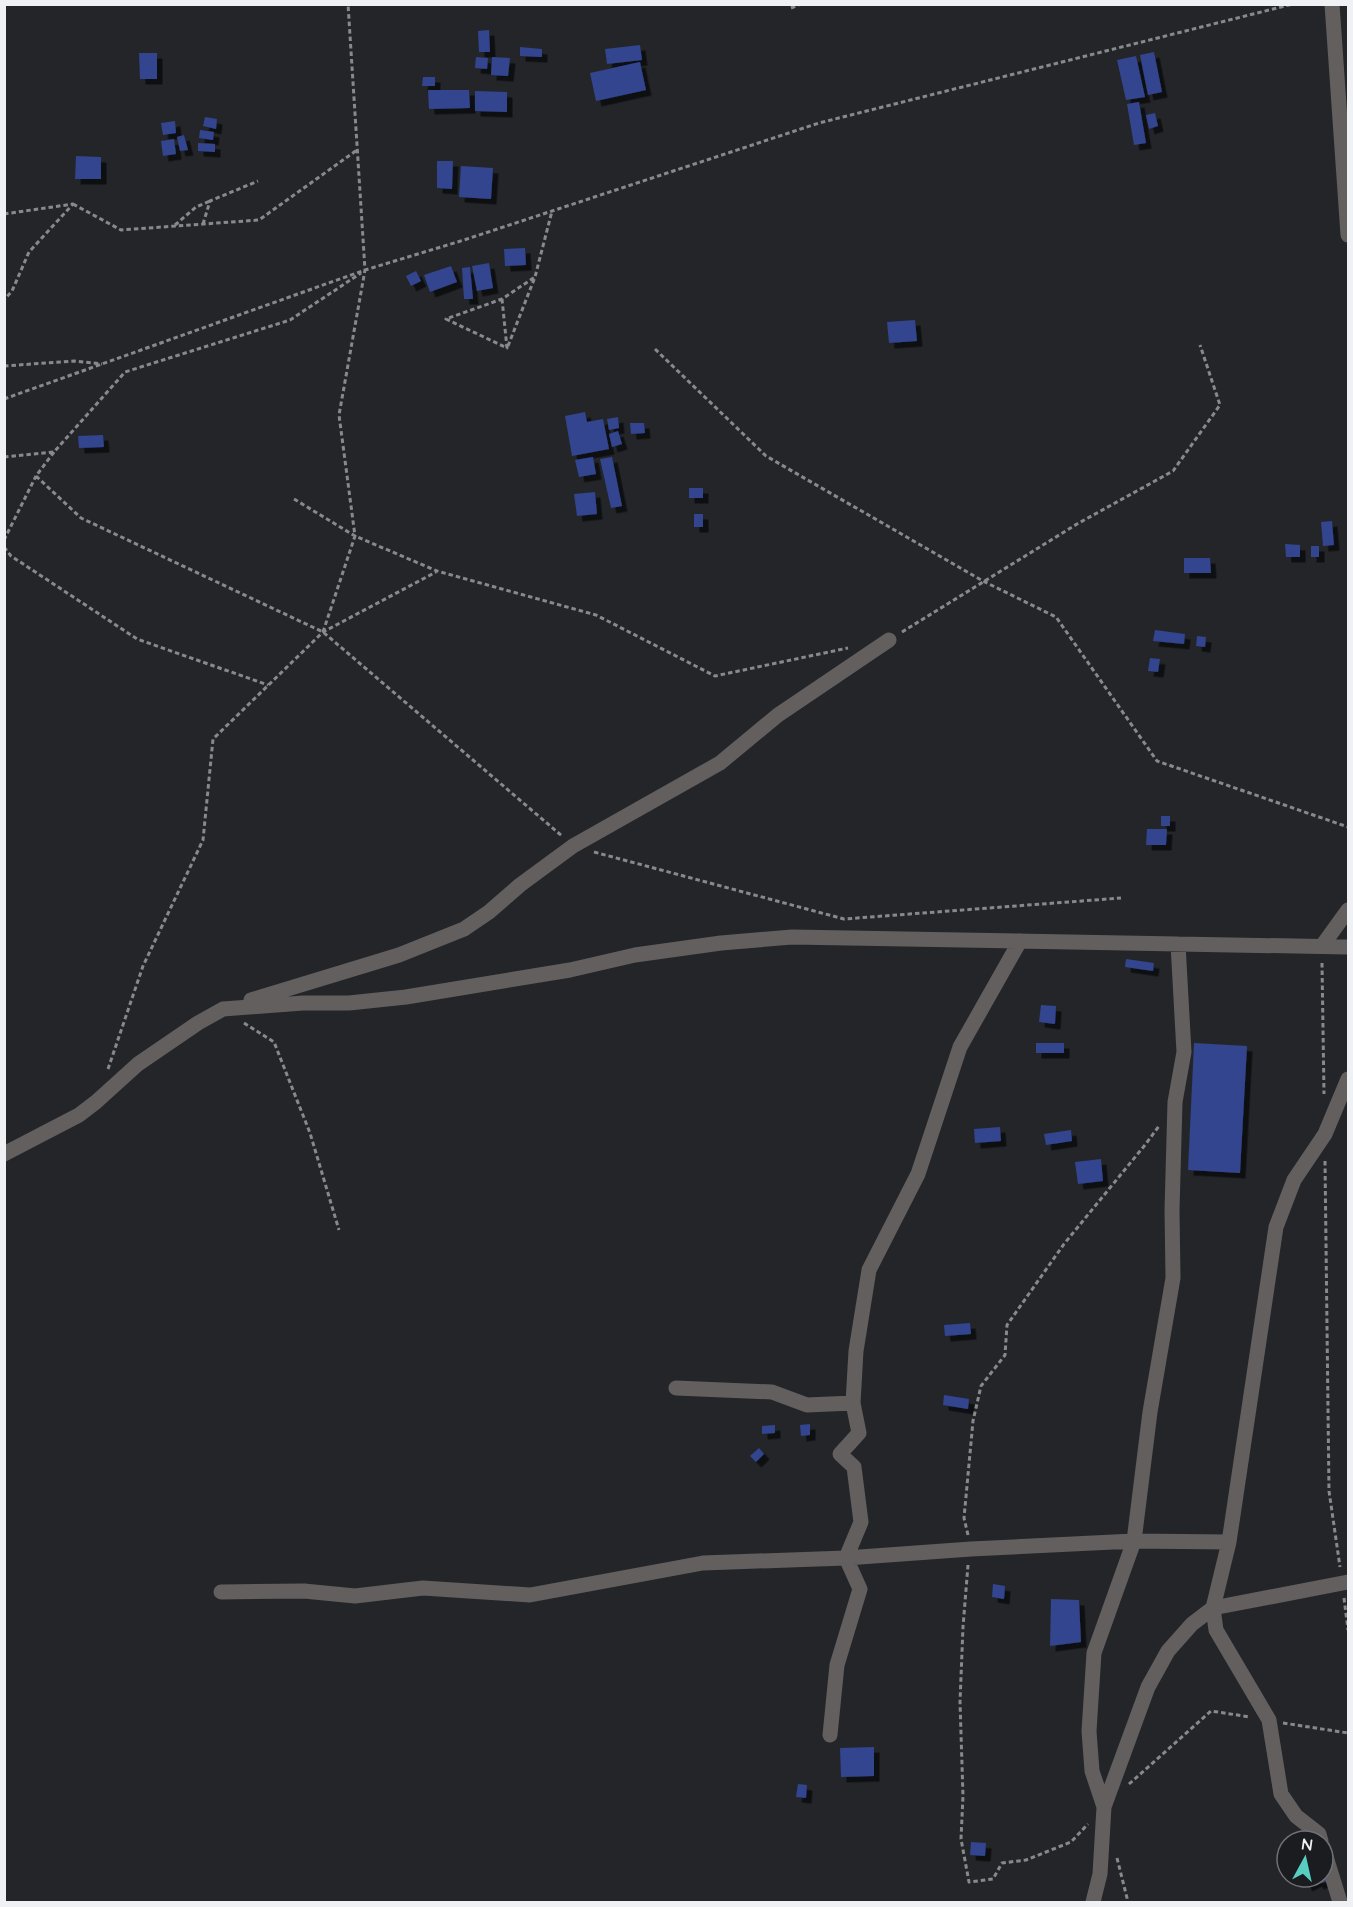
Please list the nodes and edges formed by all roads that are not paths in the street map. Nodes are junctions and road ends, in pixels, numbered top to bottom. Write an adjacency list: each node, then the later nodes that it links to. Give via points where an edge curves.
1 (1332, 4): 2 (street)
2 (1348, 235)
3 (889, 639): 9 (street, via 778,715 720,763 573,846 464,929 399,955)
4 (1348, 910): 7 (street)
5 (1020, 941): 6 (street); 9 (street, via 792,937 721,943 406,997); 13 (street, via 960,1047 918,1174 869,1270 856,1351)
6 (1178, 944): 7 (street); 14 (street, via 1184,1052 1175,1102 1173,1278 1150,1412)
7 (1322, 946): 8 (street)
8 (1348, 947)
9 (223, 1009): 11 (street, via 138,1064 79,1115)
10 (1348, 1078): 15 (street, via 1325,1134 1294,1180 1276,1227)
11 (4, 1154)
12 (676, 1388): 13 (street, via 772,1392 807,1405)
13 (854, 1403): 16 (street, via 859,1433 840,1454 854,1467 861,1522)
14 (1134, 1540): 15 (street); 16 (street); 21 (street, via 1094,1653 1089,1731 1092,1771)
15 (1228, 1542): 19 (street)
16 (846, 1558): 18 (street, via 703,1563 530,1595 423,1588 355,1596 304,1591); 20 (street, via 860,1589 837,1665)
17 (1345, 1583): 19 (street)
18 (221, 1592)
19 (1213, 1608): 21 (street, via 1168,1651 1148,1687); 22 (street, via 1216,1630 1269,1720 1281,1794 1296,1816)
20 (830, 1735)
21 (1104, 1807): 24 (street, via 1100,1874)
22 (1313, 1829)
23 (1335, 1886): 25 (street)
24 (1093, 1902)
25 (1340, 1902)

